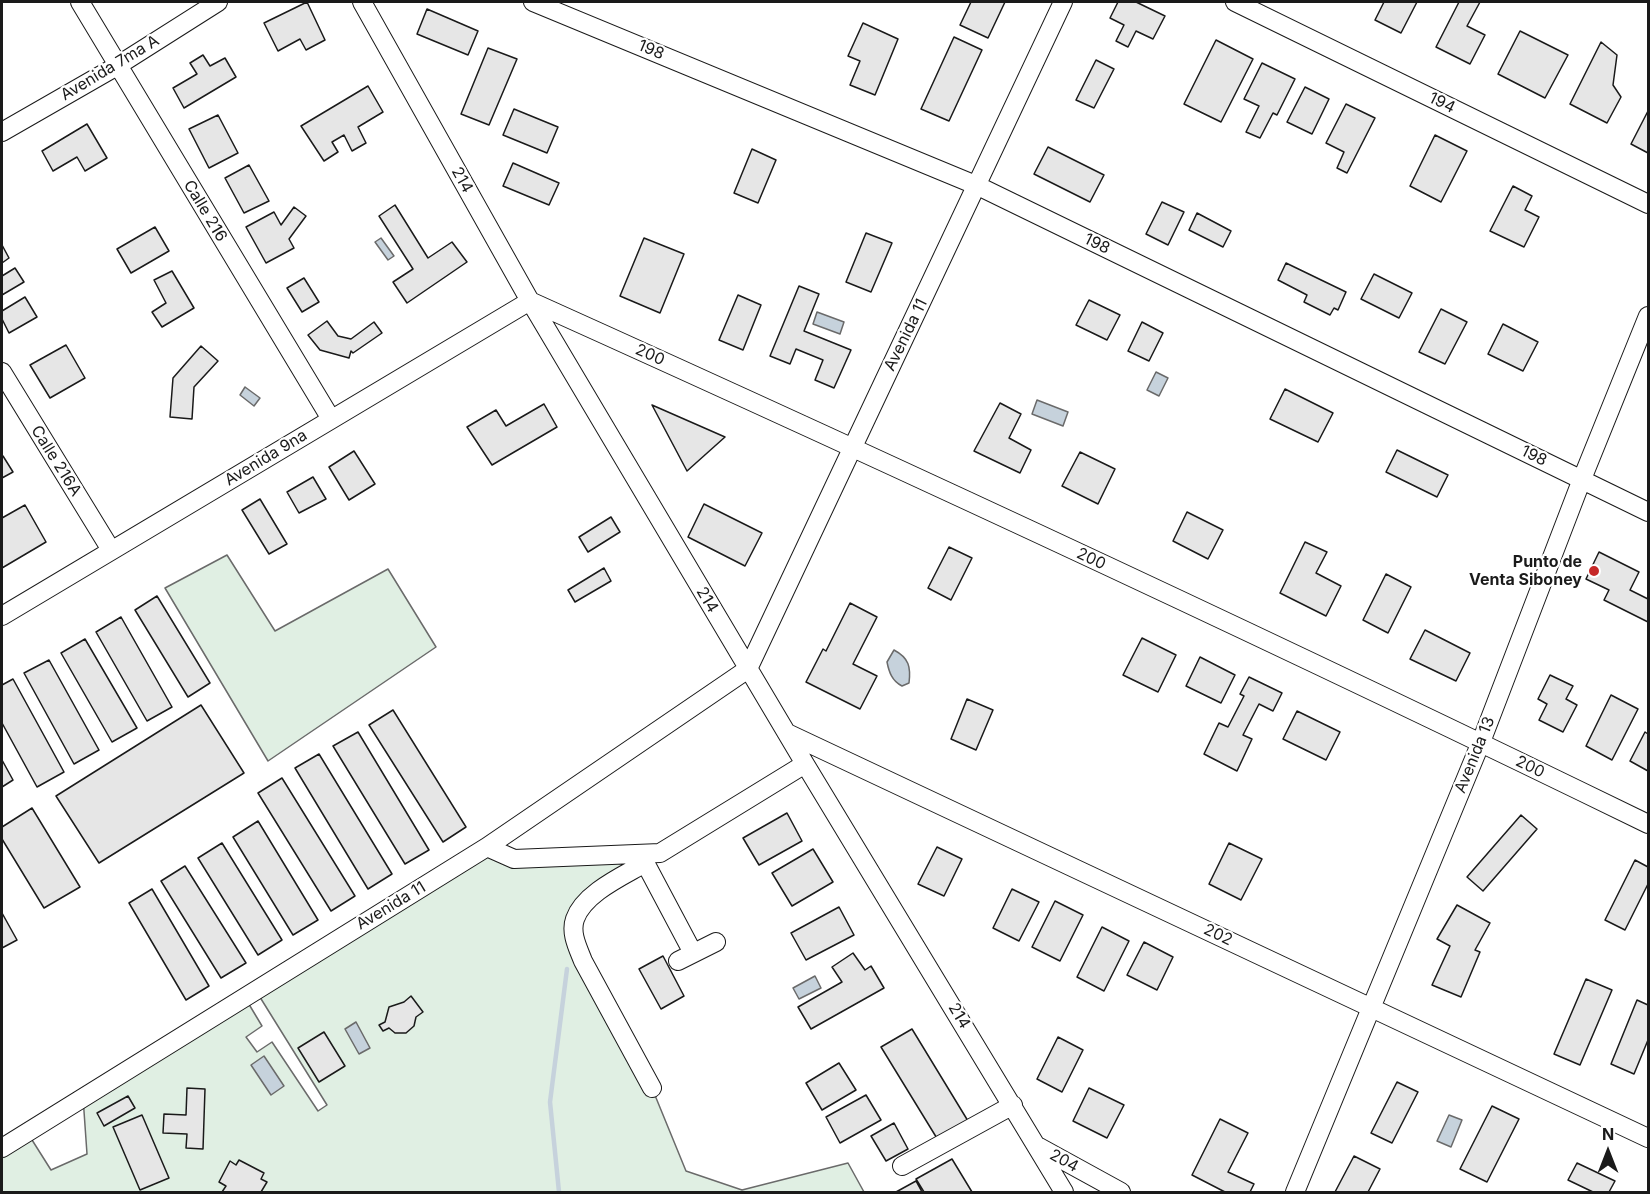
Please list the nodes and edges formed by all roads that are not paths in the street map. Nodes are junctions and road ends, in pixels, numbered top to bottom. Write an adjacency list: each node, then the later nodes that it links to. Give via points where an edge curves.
1 (80, 2): 7 (street, Calle 216)
2 (218, 2): 7 (street, Avenida 7ma A)
3 (362, 2): 11 (street, 214)
4 (533, 2): 9 (street, 198)
5 (1063, 2): 9 (street, Avenida 11)
6 (1235, 2): 10 (street, 194)
7 (117, 66): 8 (street, Avenida 7ma A); 14 (street, Calle 216)
8 (2, 132)
9 (978, 186): 15 (street, Avenida 11); 16 (street, 198)
10 (1648, 204)
11 (530, 301): 14 (street, Avenida 9na); 15 (street, 200); 20 (street, 214)
12 (1648, 316): 16 (street, Avenida 13)
13 (2, 372): 18 (street, Calle 216A)
14 (331, 419): 18 (street, Avenida 9na)
15 (853, 446): 20 (street, Avenida 11); 22 (street, 200)
16 (1582, 479): 17 (street, 198); 22 (street, Avenida 13)
17 (1648, 512)
18 (111, 550): 19 (street, Avenida 9na)
19 (2, 616)
20 (748, 669): 21 (street, 214); 25 (street, Avenida 11)
21 (787, 733): 23 (street, 214); 28 (street, 202)
22 (1481, 742): 24 (street, 200); 28 (street, Avenida 13)
23 (805, 764): 26 (street, via 660,853); 30 (street, 214)
24 (1648, 824)
25 (487, 847): 26 (street, via 513,859); 33 (street, Avenida 11)
26 (643, 859): 27 (street, via 685,957); 29 (street, via 596,895 579,913 574,928 583,961)
27 (716, 942)
28 (1370, 1006): 31 (street, 202); 38 (street, Avenida 13)
29 (652, 1088)
30 (1013, 1105): 32 (street, 214); 34 (street)
31 (1648, 1138)
32 (1039, 1147): 35 (street); 36 (street, 214); 37 (street, 204)
33 (2, 1148)
34 (902, 1166)
35 (1049, 1192)
36 (1064, 1192)
37 (1121, 1192)
38 (1295, 1192)

